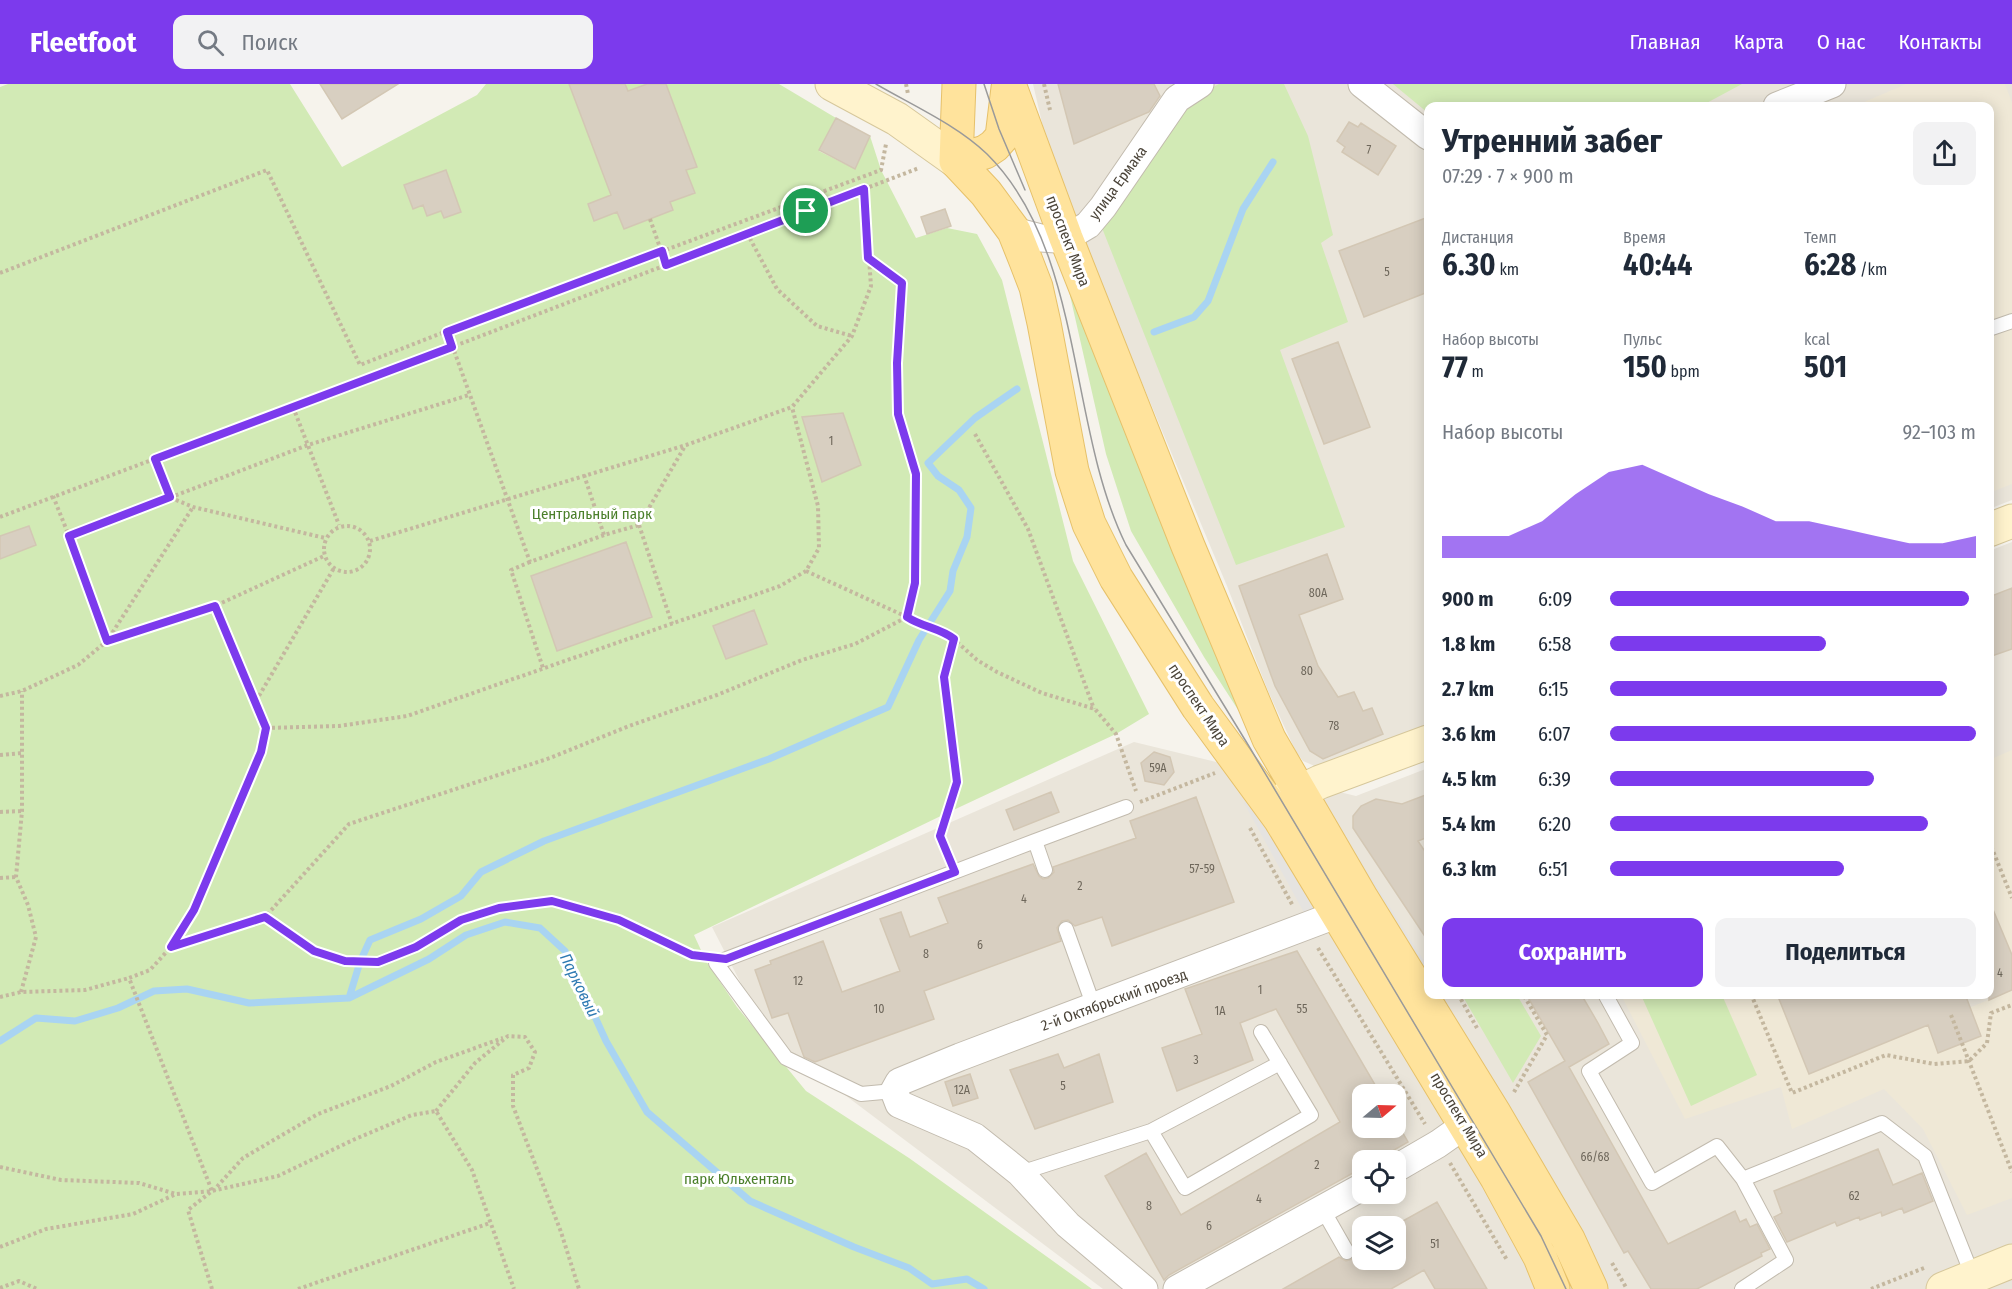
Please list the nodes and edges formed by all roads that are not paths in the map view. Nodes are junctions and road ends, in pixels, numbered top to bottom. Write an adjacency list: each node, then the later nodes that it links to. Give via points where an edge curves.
1 (832, 84): 9 (main road, via 897,118)
2 (959, 84): 9 (main road)
3 (1009, 84): 9 (main road, via 1002,137 985,152); 11 (main road, проспект Мира)
4 (1200, 84): 11 (street, улица Ермака, via 1177,99 1088,225)
5 (1362, 84): 8 (street)
6 (1832, 84): 7 (street)
7 (1787, 102)
8 (1424, 133)
9 (956, 161): 10 (main road, проспект Мира)
10 (1014, 231): 11 (street, via 1041,238); 17 (main road, проспект Мира, via 1036,287 1072,471 1089,524 1116,578 1198,707)
11 (1066, 238): 17 (main road, проспект Мира, via 1269,739)
12 (2012, 321): 13 (lane)
13 (1994, 328)
14 (2012, 521): 15 (main road)
15 (1994, 528)
16 (1424, 744): 17 (main road)
17 (1284, 799): 21 (main road, проспект Мира, via 1280,819); 41 (main road, проспект Мира, via 1362,899 1568,1239)
18 (1125, 807): 19 (lane)
19 (1035, 842): 20 (lane); 27 (lane, via 716,963 786,1058 861,1094)
20 (1046, 870)
21 (1338, 914): 24 (street, 2-й Октябрьский проезд); 28 (main road, проспект Мира)
22 (1066, 929): 24 (lane)
23 (1608, 999): 32 (lane, via 1632,1043 1589,1071 1652,1183 1717,1146)
24 (1094, 1006): 27 (street, 2-й Октябрьский проезд, via 899,1082)
25 (1261, 1032): 26 (lane)
26 (1280, 1063): 29 (lane); 29 (lane, via 1311,1115 1185,1188)
27 (894, 1091): 31 (street, via 899,1104 975,1137)
28 (1465, 1125): 30 (street); 40 (main road, проспект Мира, via 1500,1183)
29 (1151, 1131): 31 (lane)
30 (1406, 1163)
31 (1020, 1173): 38 (street, via 1068,1225)
32 (1743, 1179): 37 (lane, via 1882,1124 1924,1156); 42 (lane, via 1786,1260)
33 (1352, 1193): 34 (street)
34 (1323, 1210): 35 (lane); 39 (street)
35 (1347, 1252)
36 (2012, 1261): 37 (main road)
37 (1973, 1277): 43 (main road)
38 (1144, 1289)
39 (1177, 1289)
40 (1553, 1289)
41 (1591, 1289)
42 (1742, 1289)
43 (1943, 1289)

